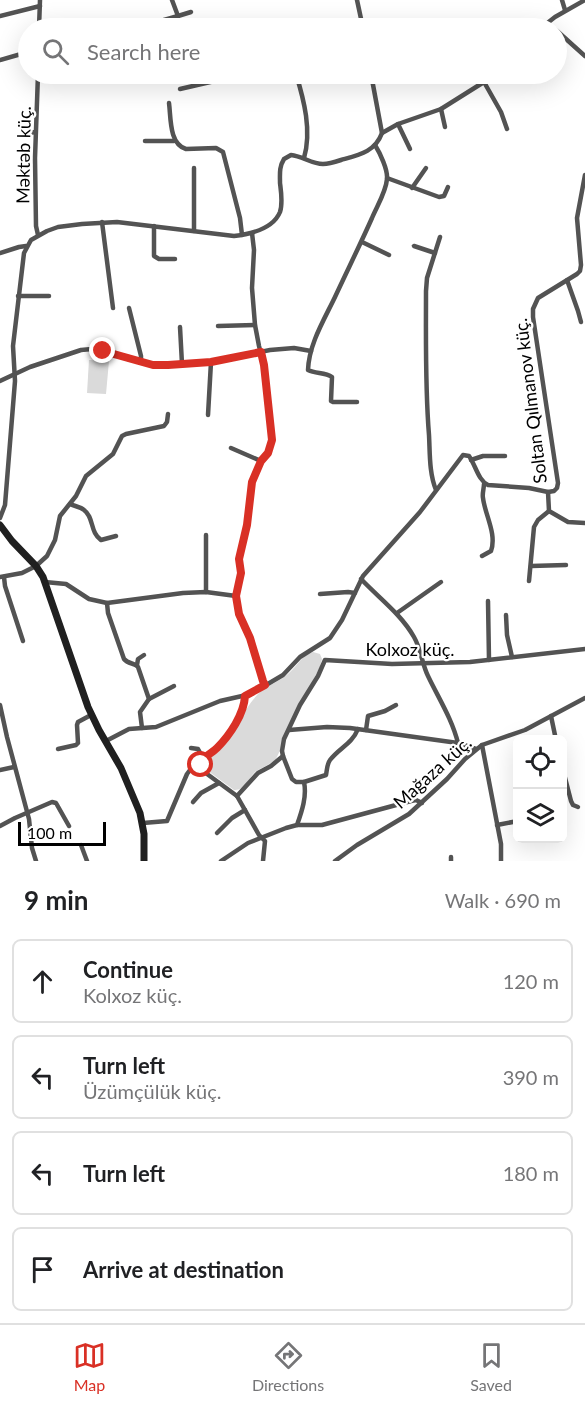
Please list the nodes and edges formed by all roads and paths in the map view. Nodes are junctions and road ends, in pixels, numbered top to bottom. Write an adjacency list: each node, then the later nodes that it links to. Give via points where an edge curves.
1 (172, 0): 9 (street)
2 (357, 0): 12 (street)
3 (562, 0): 6 (street)
4 (585, 0): 6 (street)
5 (40, 3): 8 (street); 10 (street)
6 (566, 10): 13 (street)
7 (191, 12): 9 (street)
8 (0, 16)
9 (178, 16): 11 (street)
10 (39, 18)
11 (171, 18)
12 (361, 18)
13 (554, 18)
14 (567, 39): 16 (street)
15 (18, 55): 17 (street)
16 (585, 56)
17 (0, 60)
18 (37, 84): 30 (street, Məktəb küç.)
19 (202, 84): 24 (street)
20 (298, 84): 37 (street, via 307,121)
21 (373, 84): 31 (street)
22 (481, 84): 26 (street)
23 (485, 84): 29 (street)
24 (180, 89)
25 (169, 103): 34 (street)
26 (441, 109): 27 (street); 28 (street)
27 (398, 124): 31 (street); 36 (street)
28 (445, 128)
29 (507, 129)
30 (35, 132): 32 (street); 49 (street, Məktəb küç.)
31 (381, 133): 35 (street)
32 (21, 135)
33 (145, 141): 34 (street)
34 (174, 141): 50 (street, via 182,148 216,148 223,152)
35 (375, 145): 37 (street, via 360,155 330,163 319,164); 41 (street)
36 (410, 149)
37 (304, 158): 48 (street, via 291,155 281,162 280,212 268,226)
38 (194, 168): 47 (street)
39 (426, 168): 43 (street)
40 (585, 175): 44 (street, Soltan Qılmanov küç.)
41 (387, 178): 43 (street); 52 (street)
42 (448, 187): 43 (street, via 444,196 439,197)
43 (412, 188)
44 (583, 192): 59 (street, Soltan Qılmanov küç., via 577,218 580,271)
45 (102, 222): 46 (street); 49 (street, via 58,227); 62 (street)
46 (154, 226): 47 (street); 58 (street, via 154,256)
47 (194, 231): 50 (street)
48 (252, 233): 50 (street); 65 (street)
49 (38, 235): 53 (street)
50 (242, 235)
51 (440, 237): 56 (street)
52 (362, 242): 57 (street); 68 (street)
53 (26, 246): 55 (street); 60 (street)
54 (414, 246): 56 (street)
55 (0, 253)
56 (435, 253): 83 (street, via 427,278 425,371 431,473)
57 (389, 255)
58 (175, 259)
59 (567, 280): 64 (street); 84 (street, Soltan Qılmanov küç., via 537,298 533,309 558,483 554,491)
60 (18, 296): 61 (street); 73 (street)
61 (49, 297)
62 (112, 308)
63 (129, 309): 70 (street)
64 (581, 322)
65 (255, 325): 66 (street); 69 (street)
66 (218, 326)
67 (180, 327): 72 (street)
68 (311, 351): 69 (street, via 294,348); 75 (street, via 308,370 332,377 332,401)
69 (261, 352): 71 (street); 81 (street, via 272,440)
70 (141, 362): 72 (street); 73 (street, via 103,351 81,350)
71 (211, 362): 72 (street); 77 (street)
72 (182, 364)
73 (15, 374): 74 (street); 87 (street, via 5,505)
74 (0, 381)
75 (357, 402)
76 (168, 414): 85 (street, via 164,426 122,436 112,454 86,476)
77 (208, 415)
78 (231, 448): 81 (street)
79 (505, 456): 80 (street)
80 (471, 459): 82 (street); 83 (street, via 461,456)
81 (261, 461): 104 (street, via 252,482)
82 (484, 484): 84 (street, Soltan Qılmanov küç.); 92 (street, via 483,499 493,542 491,551)
83 (436, 490): 97 (street)
84 (548, 492): 86 (street)
85 (70, 504): 91 (street, via 85,510 96,537 101,540); 94 (street, via 60,516 51,548)
86 (549, 511): 88 (street, via 568,522); 95 (street, via 534,526)
87 (0, 518)
88 (585, 523)
89 (0, 525): 94 (street)
90 (206, 535): 101 (street)
91 (116, 536)
92 (482, 556)
93 (566, 565): 95 (street)
94 (36, 566): 96 (street); 99 (street)
95 (531, 566): 98 (street)
96 (2, 577): 109 (street)
97 (361, 579): 102 (street); 107 (street)
98 (529, 581)
99 (45, 582): 106 (street, via 66,584 89,599); 125 (street)
100 (441, 582): 107 (street)
101 (206, 592): 104 (street); 106 (street)
102 (355, 593): 103 (street); 110 (street, via 333,634)
103 (320, 594)
104 (236, 596): 118 (street)
105 (488, 601): 115 (street)
106 (107, 603): 117 (street, via 124,659)
107 (397, 614): 116 (street, via 414,636)
108 (506, 615): 113 (street)
109 (23, 641)
110 (319, 646): 114 (street); 118 (street)
111 (585, 649): 113 (street, Kolxoz küç.)
112 (144, 656): 117 (street)
113 (512, 657): 115 (street, Kolxoz küç.)
114 (325, 660): 116 (street, Kolxoz küç.); 129 (street)
115 (489, 660): 116 (street, Kolxoz küç.)
116 (424, 664): 133 (street)
117 (137, 665): 122 (street)
118 (265, 685): 120 (street)
119 (174, 686): 122 (street)
120 (245, 696): 127 (street, via 212,704 162,726); 139 (street, via 236,721 217,748)
121 (585, 698): 126 (street, Mağaza küç.)
122 (149, 699): 127 (street, via 140,712)
123 (0, 705): 140 (street)
124 (396, 705): 130 (street, via 368,716)
125 (91, 715): 132 (street); 136 (street, via 78,722 78,743)
126 (550, 716): 131 (street); 134 (street, Mağaza küç., via 525,730)
127 (142, 728): 132 (street, via 129,729)
128 (358, 729): 129 (street); 130 (street); 143 (street, via 349,744 328,763 326,775)
129 (289, 730): 138 (street)
130 (366, 730): 133 (street)
131 (555, 735)
132 (106, 741): 153 (street)
133 (458, 743): 137 (street)
134 (482, 745): 137 (street, Mağaza küç.); 155 (street)
135 (191, 748): 139 (street, via 198,749)
136 (58, 749)
137 (476, 749): 148 (street, Mağaza küç.)
138 (283, 756): 143 (street, via 292,779); 146 (street, via 258,773)
139 (203, 758): 141 (street)
140 (14, 767): 142 (street); 151 (street)
141 (201, 768): 144 (street); 153 (street, via 187,774 167,821)
142 (0, 770)
143 (304, 782): 154 (street)
144 (219, 783): 146 (street); 147 (street)
145 (567, 785): 149 (street, via 573,805)
146 (237, 796): 150 (street)
147 (192, 802)
148 (422, 803): 154 (street, via 411,801 322,825); 166 (street, Mağaza küç.)
149 (578, 807)
150 (245, 810): 158 (street); 159 (street)
151 (27, 813): 156 (street); 157 (street, via 56,803); 161 (street)
152 (513, 822): 155 (street)
153 (143, 823): 163 (street)
154 (297, 825): 159 (street)
155 (497, 825): 167 (street)
156 (0, 826)
157 (69, 826)
158 (217, 833)
159 (263, 838): 164 (street); 165 (street)
160 (81, 845): 162 (street)
161 (36, 861)
162 (87, 861)
163 (144, 861)
164 (221, 861)
165 (263, 861)
166 (335, 861)
167 (501, 861)

